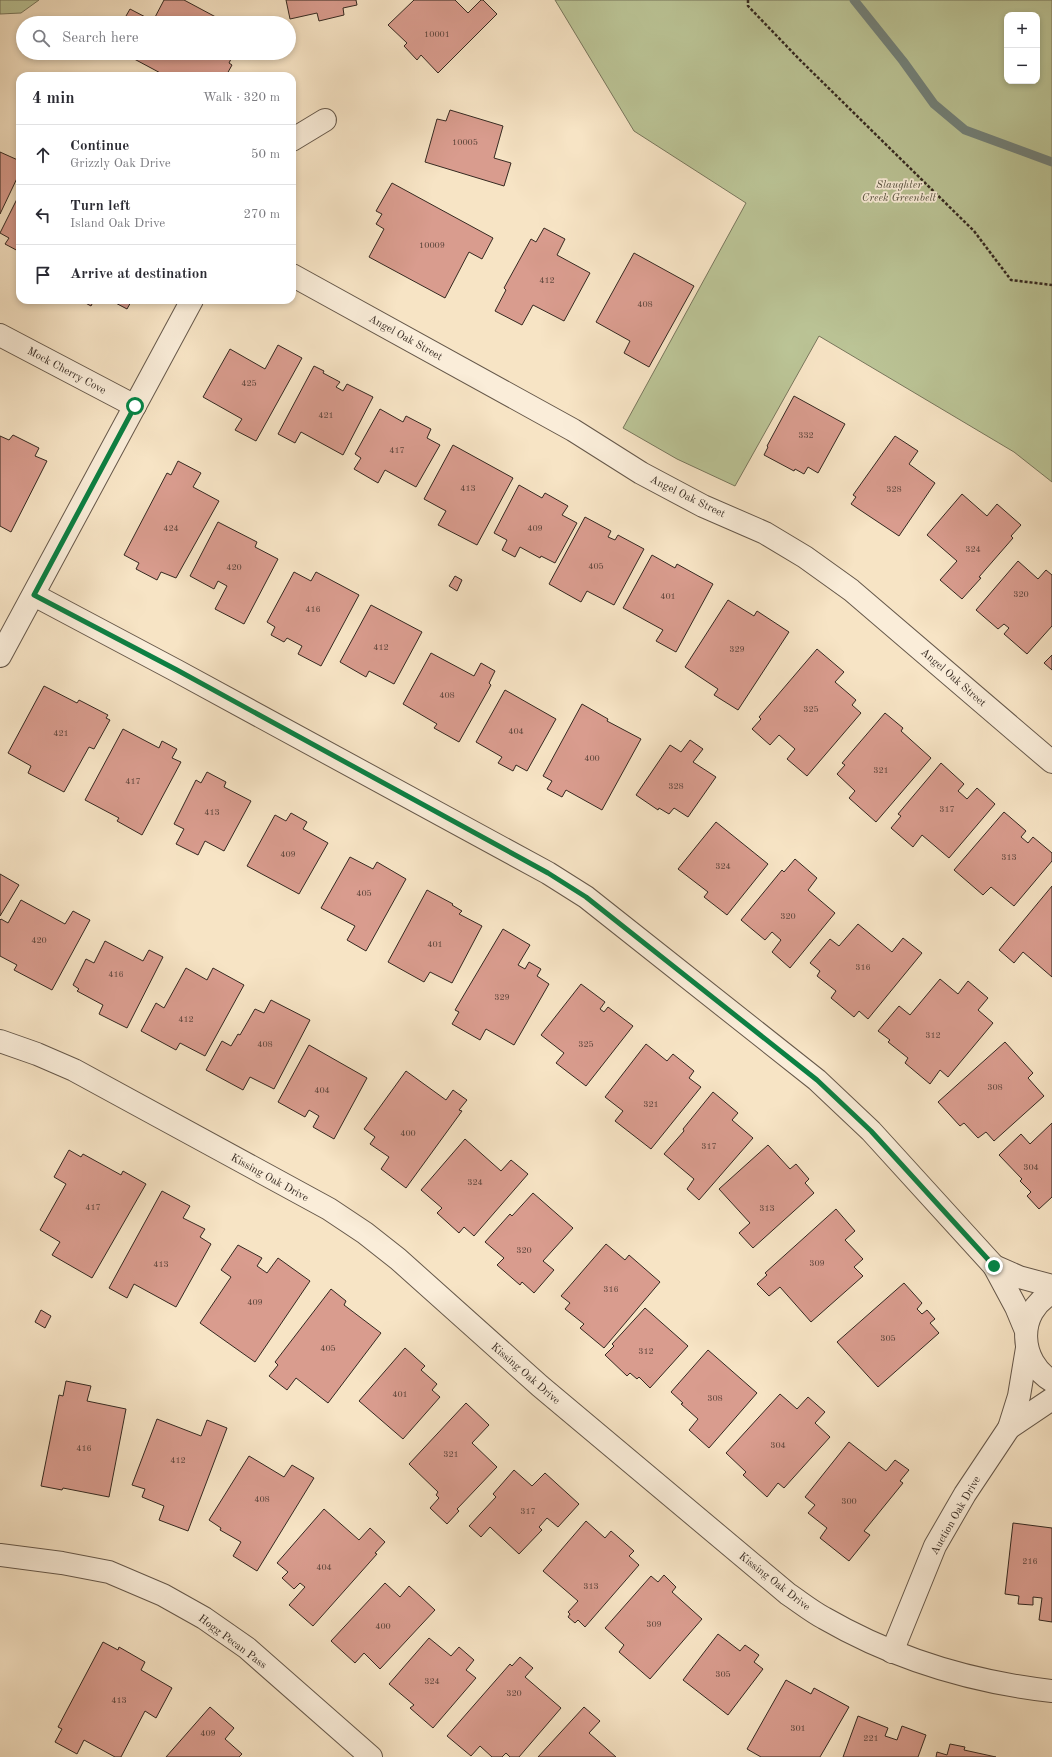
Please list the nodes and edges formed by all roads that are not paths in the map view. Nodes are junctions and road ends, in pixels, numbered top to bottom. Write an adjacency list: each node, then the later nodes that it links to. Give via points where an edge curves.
1 (325, 120): 2 (street)
2 (296, 138)
3 (296, 277): 9 (street, Angel Oak Street, via 573,430 641,474 703,506 765,533 805,557 857,595)
4 (190, 304): 6 (street)
5 (0, 335): 6 (street, Mock Cherry Cove)
6 (135, 406): 7 (street)
7 (34, 595): 8 (street); 11 (street, via 177,670 548,873 586,897 817,1080 871,1131)
8 (0, 656)
9 (1052, 762)
10 (0, 1041): 19 (street, Kissing Oak Drive, via 74,1070 322,1205 365,1232 540,1386 788,1594 824,1618)
11 (994, 1266): 12 (street); 14 (street, via 1016,1307)
12 (1052, 1286)
13 (1052, 1293): 14 (street, Auction Oak Drive, via 1037,1305 1030,1317)
14 (1027, 1339): 15 (street, via 1033,1363 1043,1376); 17 (street, Auction Oak Drive, via 1019,1396)
15 (1052, 1382)
16 (1052, 1399): 17 (street, Auction Oak Drive)
17 (1009, 1428): 19 (street, Auction Oak Drive, via 965,1494 935,1546)
18 (0, 1555): 21 (street, Hogg Pecan Pass, via 62,1562 110,1572 163,1595 204,1618 247,1648)
19 (892, 1652): 20 (street, Kissing Oak Drive, via 950,1673 1013,1687)
20 (1052, 1691)
21 (371, 1757)

